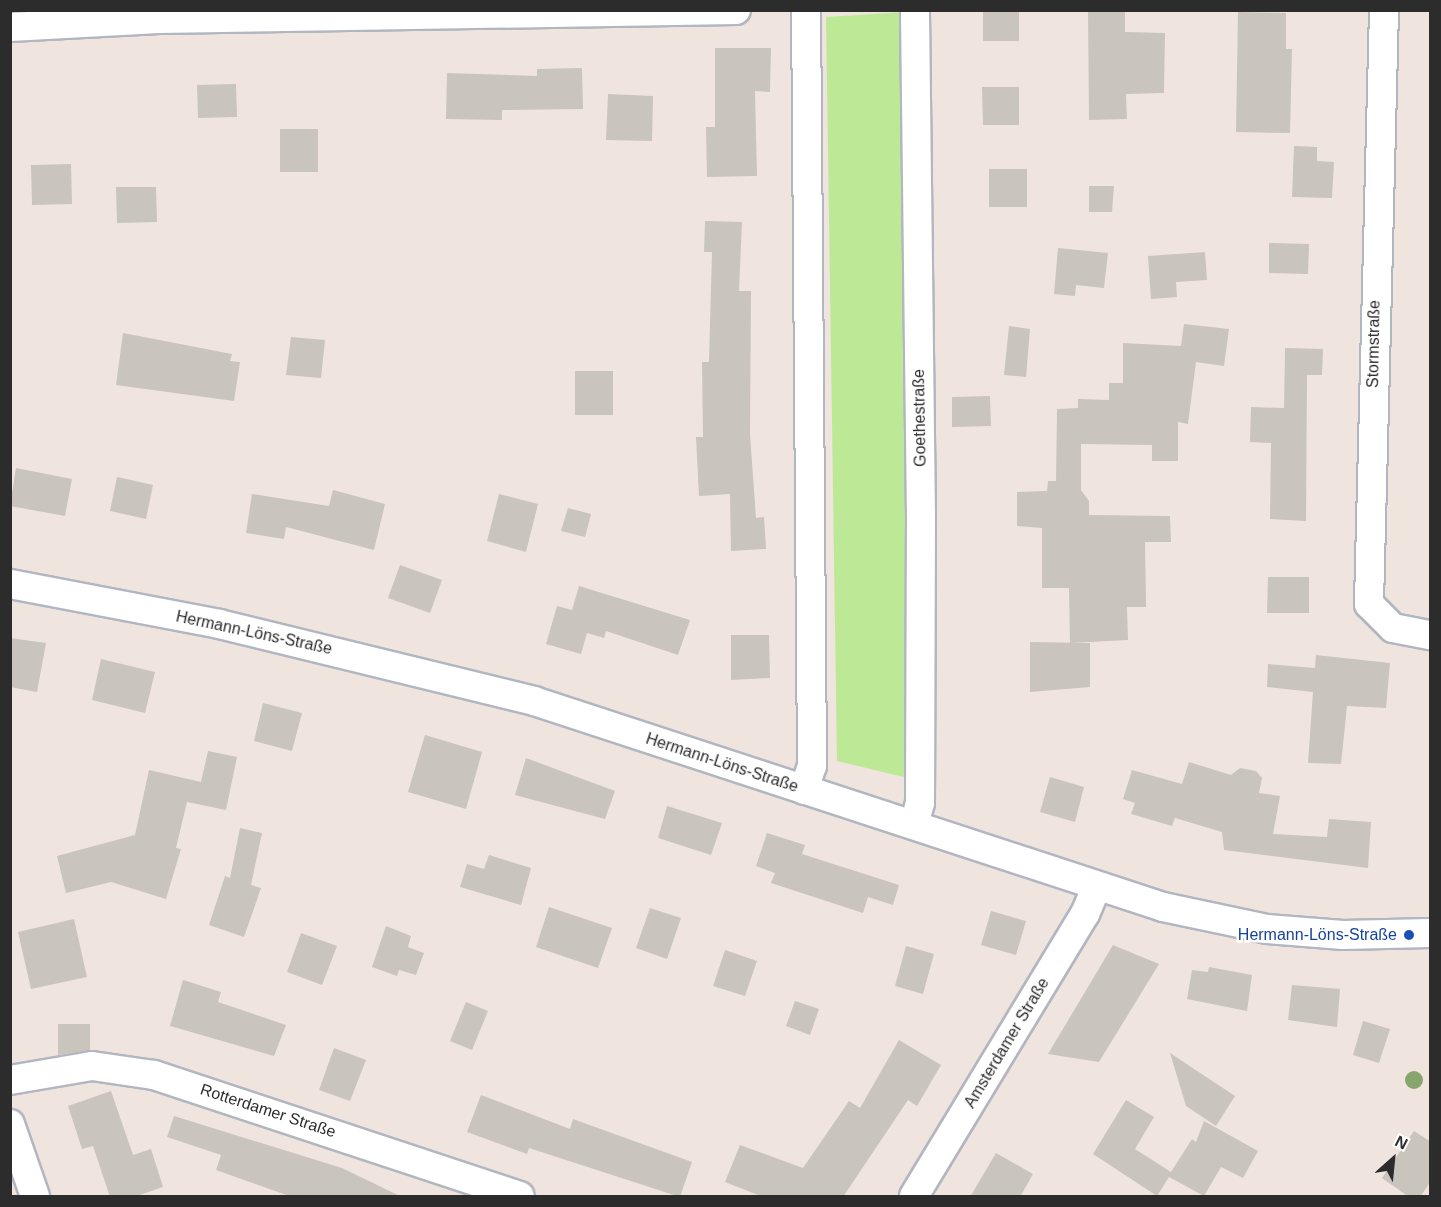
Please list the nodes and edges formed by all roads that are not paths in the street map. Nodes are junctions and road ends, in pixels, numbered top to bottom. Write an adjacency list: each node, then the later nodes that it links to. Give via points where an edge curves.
1 (736, 10): 5 (street)
2 (806, 10): 9 (street, via 812,766)
3 (915, 10): 10 (street, Goethestraße, via 921,554 920,803)
4 (1384, 10): 8 (street, Stormstraße, via 1369,604 1393,628)
5 (334, 14): 6 (street)
6 (10, 27)
7 (10, 584): 9 (street, Hermann-Löns-Straße, via 219,624 407,668 534,701)
8 (1431, 635)
9 (804, 790): 10 (street, Hermann-Löns-Straße)
10 (914, 825): 11 (street, Hermann-Löns-Straße)
11 (1095, 888): 12 (street, Hermann-Löns-Straße, via 1267,929 1343,935); 17 (street, Amsterdamer Straße, via 1086,914)
12 (1431, 933)
13 (10, 1080): 16 (street, Rotterdamer Straße, via 92,1066 154,1075)
14 (10, 1124): 15 (street)
15 (35, 1197)
16 (519, 1197)
17 (914, 1197)

